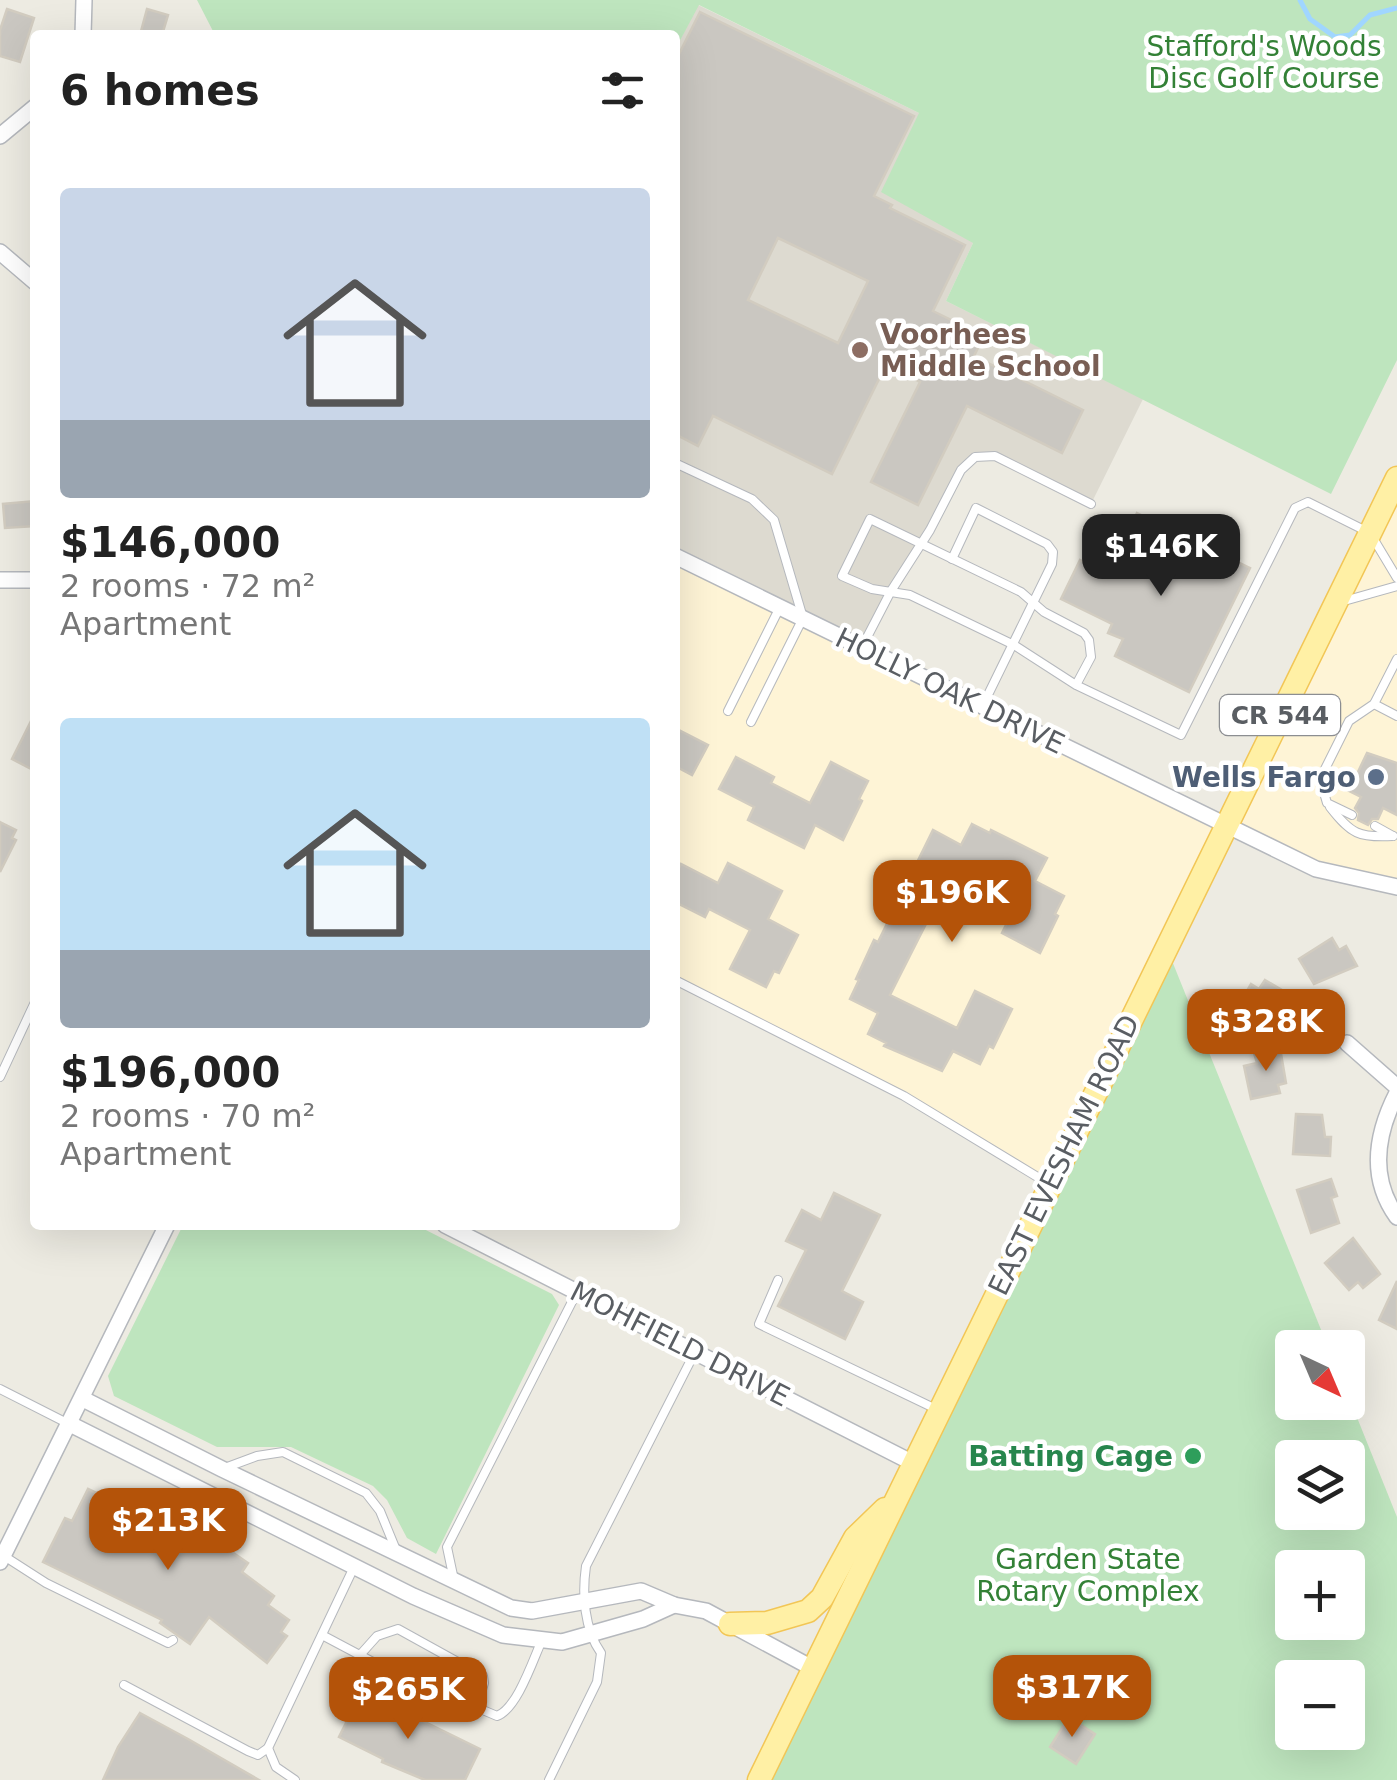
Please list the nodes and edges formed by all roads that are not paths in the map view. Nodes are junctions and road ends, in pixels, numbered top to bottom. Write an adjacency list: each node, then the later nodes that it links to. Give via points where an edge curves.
1 (84, 0): 2 (street)
2 (83, 30)
3 (30, 111): 4 (street)
4 (0, 136)
5 (0, 252): 6 (street)
6 (30, 278)
7 (680, 465): 22 (lane, via 752,499 774,520)
8 (1397, 478): 10 (main road, EAST EVESHAM ROAD / CR 544)
9 (1091, 504): 11 (lane, via 985,455 960,470)
10 (1370, 532): 14 (lane); 20 (main road, EAST EVESHAM ROAD / CR 544); 26 (lane, via 1308,502 1290,513 1181,736)
11 (921, 544): 13 (lane); 18 (lane); 18 (lane, via 870,519 842,576)
12 (680, 558): 21 (street, HOLLY OAK DRIVE)
13 (952, 558): 19 (lane); 19 (lane, via 976,508 1047,544 1054,560)
14 (1397, 578)
15 (0, 580): 16 (street)
16 (30, 580)
17 (1397, 586): 20 (lane)
18 (891, 591): 23 (lane); 24 (lane)
19 (1034, 603): 23 (lane); 26 (lane, via 1089,640 1091,657)
20 (1334, 604): 34 (main road, EAST EVESHAM ROAD / CR 544)
21 (780, 607): 22 (street, HOLLY OAK DRIVE); 29 (lane)
22 (803, 618): 24 (street, HOLLY OAK DRIVE); 31 (lane)
23 (1014, 645): 26 (lane); 28 (lane)
24 (862, 647): 28 (street, HOLLY OAK DRIVE)
25 (1396, 663): 27 (lane)
26 (1076, 685)
27 (1374, 704): 30 (lane); 32 (lane, via 1348,721 1320,779)
28 (982, 706): 34 (street, HOLLY OAK DRIVE)
29 (728, 711)
30 (1397, 716)
31 (750, 722)
32 (1328, 803): 33 (lane); 36 (lane, via 1346,828 1368,838)
33 (1352, 815)
34 (1225, 826): 37 (street, HOLLY OAK DRIVE, via 1316,869); 45 (main road, EAST EVESHAM ROAD / CR 544)
35 (1375, 826): 36 (lane)
36 (1395, 836)
37 (1397, 887)
38 (680, 983): 45 (lane, via 904,1096)
39 (30, 1013): 42 (lane)
40 (1347, 1043): 44 (street)
41 (0, 1050): 42 (lane)
42 (10, 1055): 43 (lane)
43 (0, 1077)
44 (1397, 1090): 46 (street, via 1383,1121 1377,1162 1380,1186)
45 (1049, 1184): 54 (main road, EAST EVESHAM ROAD / CR 544)
46 (1397, 1217)
47 (166, 1230): 53 (street)
48 (456, 1230): 50 (street, MOHFIELD DRIVE)
49 (778, 1280): 54 (lane, via 759,1324)
50 (577, 1292): 51 (street, MOHFIELD DRIVE); 64 (lane, via 447,1547)
51 (694, 1352): 56 (street, MOHFIELD DRIVE); 65 (lane, via 586,1566)
52 (0, 1389): 55 (lane)
53 (83, 1398): 55 (street); 57 (street)
54 (940, 1410): 56 (main road, EAST EVESHAM ROAD / CR 544)
55 (70, 1424): 58 (street); 62 (street)
56 (914, 1464): 59 (main road, EAST EVESHAM ROAD / CR 544)
57 (219, 1468): 58 (street); 60 (street); 61 (lane, via 283,1452 366,1493)
58 (205, 1492): 63 (street)
59 (899, 1496): 67 (main road, via 855,1538 822,1598 808,1610 767,1623); 73 (main road, EAST EVESHAM ROAD / CR 544)
60 (368, 1540): 61 (street); 63 (street)
61 (397, 1554): 64 (street)
62 (1, 1557): 70 (lane, via 143,1632)
63 (354, 1567): 68 (lane); 71 (street, via 503,1635)
64 (456, 1584): 65 (street, via 511,1608)
65 (586, 1603): 66 (street, via 641,1591); 69 (lane)
66 (674, 1605): 67 (street); 69 (street)
67 (730, 1624): 73 (street)
68 (322, 1635): 72 (lane); 79 (lane)
69 (589, 1637): 71 (street); 81 (lane, via 601,1653 597,1682)
70 (173, 1640)
71 (542, 1640): 77 (lane, via 505,1713)
72 (360, 1655): 74 (lane); 77 (lane, via 377,1636 398,1630 483,1676)
73 (814, 1670): 82 (main road, EAST EVESHAM ROAD / CR 544)
74 (392, 1671): 76 (lane); 77 (lane)
75 (124, 1685): 79 (lane, via 248,1751 258,1755)
76 (412, 1702)
77 (472, 1707): 78 (lane)
78 (430, 1712)
79 (268, 1748): 80 (lane, via 276,1767)
80 (295, 1780)
81 (548, 1780)
82 (759, 1780)

